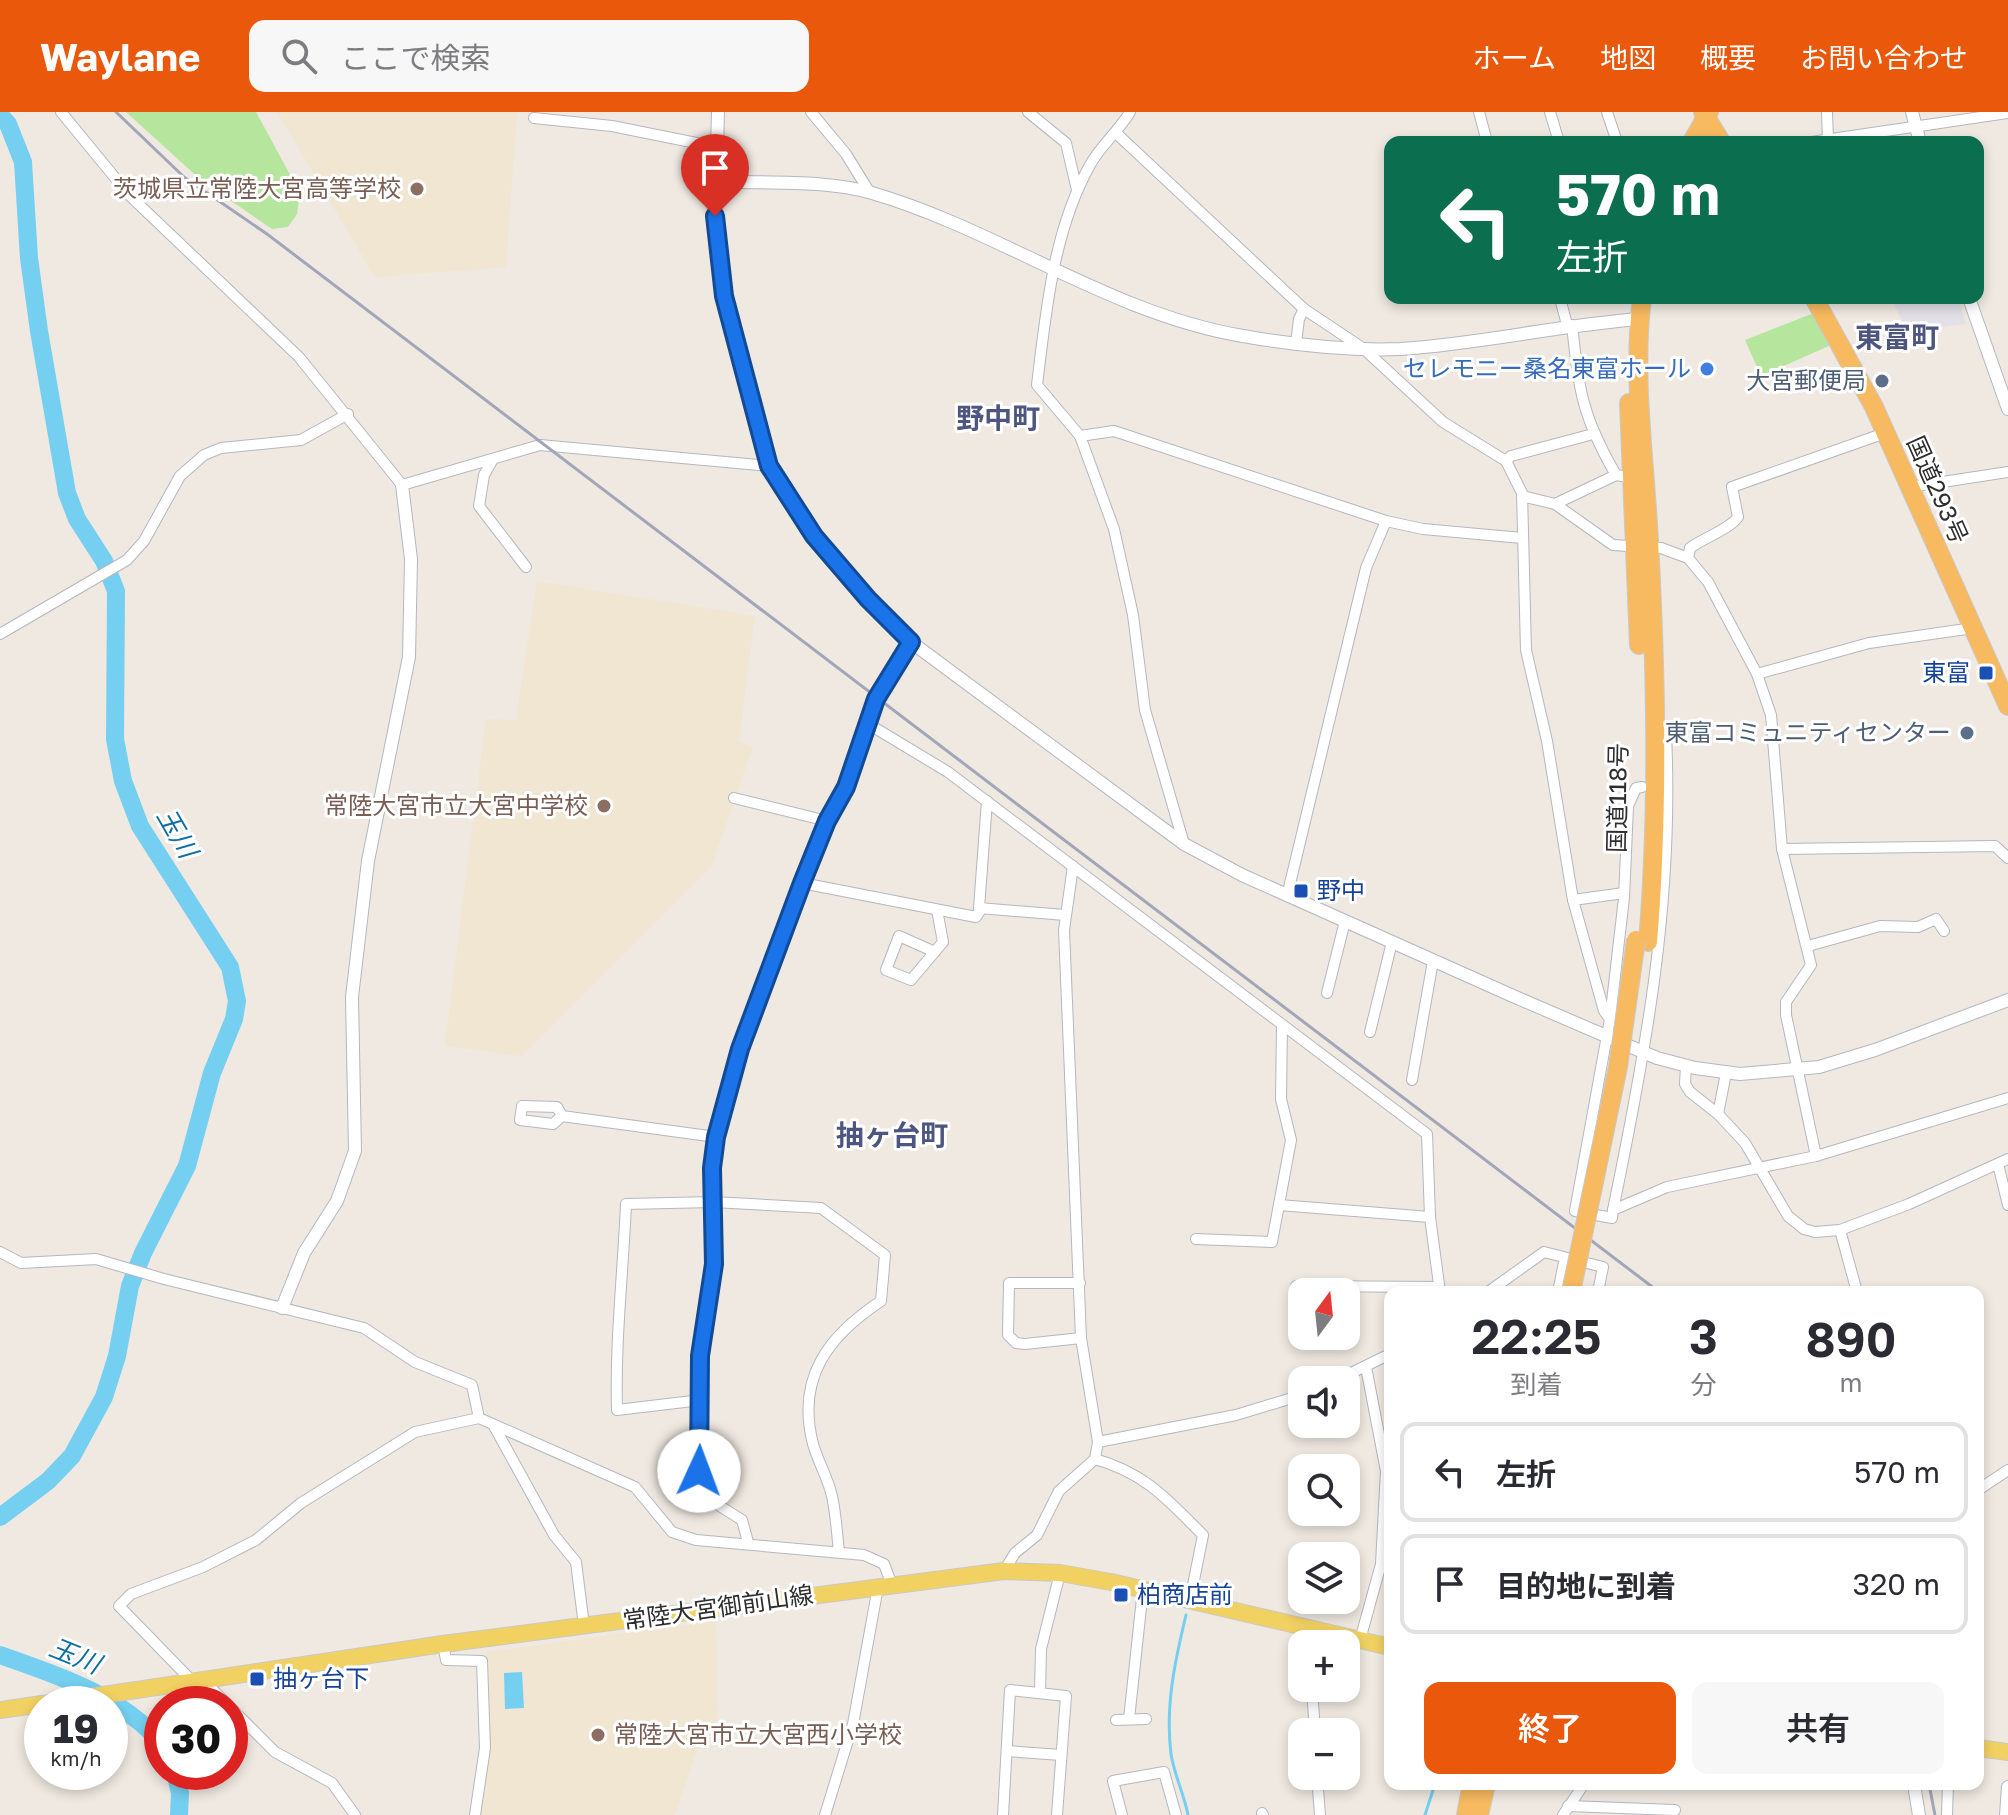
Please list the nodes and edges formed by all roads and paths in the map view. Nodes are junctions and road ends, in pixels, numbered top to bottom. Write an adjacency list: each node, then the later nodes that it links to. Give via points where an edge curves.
1 (61, 112): 41 (street, via 130,196 299,357)
2 (718, 112): 25 (street)
3 (811, 112): 28 (street)
4 (1028, 112): 27 (street, via 1066,143)
5 (1130, 112): 15 (street)
6 (1479, 112): 16 (street)
7 (1550, 112): 17 (street)
8 (1607, 112): 18 (street)
9 (1827, 112): 22 (street)
10 (1912, 112): 14 (street)
11 (1703, 113): 19 (highway); 20 (highway); 21 (highway)
12 (2008, 113): 14 (street)
13 (534, 118): 25 (street, via 612,126)
14 (1916, 127): 23 (street); 24 (street)
15 (1117, 134): 27 (street, via 1091,162); 35 (street)
16 (1485, 136)
17 (1557, 136)
18 (1615, 136)
19 (1683, 136)
20 (1694, 136)
21 (1717, 136)
22 (1828, 136)
23 (1855, 136)
24 (1918, 136)
25 (716, 147): 26 (street)
26 (715, 181): 28 (street); 47 (street, via 719,270)
27 (1078, 191): 29 (street)
28 (870, 193): 29 (street)
29 (1055, 270): 38 (street, via 1172,316 1241,336); 44 (street, via 1037,385)
30 (1562, 304): 37 (street)
31 (1631, 304): 36 (highway, 国道118号)
32 (1640, 304): 36 (highway, 国道118号)
33 (1817, 304): 42 (highway, 国道293号)
34 (1971, 304): 40 (street)
35 (1304, 309): 38 (street); 39 (street)
36 (1634, 319): 37 (street); 49 (highway, 国道118号); 56 (highway, 国道118号)
37 (1569, 325): 39 (street, via 1448,344); 43 (street, via 1580,399)
38 (1296, 343): 39 (street)
39 (1364, 349): 46 (street, via 1443,422)
40 (2008, 409)
41 (348, 414): 50 (street); 60 (street, via 301,440 221,448 204,455 180,476 144,541 127,560)
42 (1885, 433): 51 (highway, 国道293号); 57 (street, via 1732,487 1738,508 1733,524 1708,534 1690,548)
43 (1593, 434): 46 (street); 49 (street)
44 (1080, 436): 54 (street, via 1114,431); 70 (street, via 1125,570 1145,710)
45 (493, 459): 47 (street, via 540,445 560,445); 50 (street); 58 (street, via 484,475 479,506)
46 (1506, 461): 52 (street)
47 (769, 466): 61 (street, via 814,536)
48 (2008, 472): 51 (street)
49 (1624, 477): 53 (street); 56 (highway, 国道118号)
50 (402, 485): 125 (street, via 411,559 409,657 368,861 352,997 355,1151 337,1201 304,1253)
51 (1910, 487): 59 (highway, 国道293号)
52 (1522, 496): 53 (street); 55 (street)
53 (1555, 504): 56 (street, via 1613,545)
54 (1386, 521): 55 (street); 76 (street, via 1366,568)
55 (1522, 538): 77 (street, via 1526,650)
56 (1642, 547): 57 (street); 64 (highway, 国道118号); 66 (highway, 国道118号)
57 (1688, 558): 62 (street, via 1708,582)
58 (526, 567)
59 (1973, 628): 62 (street, via 1869,643); 63 (highway, 国道293号)
60 (0, 634)
61 (911, 642): 65 (street, via 876,699); 70 (street)
62 (1757, 674): 71 (street, via 1771,715)
63 (2008, 706)
64 (1653, 723): 83 (highway, 国道118号, via 1654,834); 94 (street, via 1666,735 1669,834 1665,908)
65 (870, 725): 68 (street); 69 (street)
66 (1642, 787): 75 (street, via 1636,788 1628,806); 83 (highway, 国道118号)
67 (734, 798): 69 (street)
68 (987, 801): 73 (street); 78 (street)
69 (827, 821): 74 (street)
70 (1184, 844): 76 (street)
71 (1782, 849): 72 (street, via 1995,846); 85 (street)
72 (2008, 858)
73 (1073, 866): 80 (street); 91 (street)
74 (802, 883): 79 (street); 102 (street, via 740,1049)
75 (1624, 893): 77 (street); 90 (street)
76 (1287, 896): 81 (street)
77 (1573, 900): 90 (street)
78 (982, 908): 79 (street, via 976,917); 80 (street)
79 (937, 910): 86 (street, via 943,942)
80 (1065, 915): 115 (street)
81 (1345, 921): 84 (street); 88 (street)
82 (1944, 931): 85 (street, via 1936,919 1918,927 1880,926)
83 (1642, 941): 119 (highway, 国道118号, bridge); 120 (highway, 国道118号, via 1630,1069)
84 (1392, 942): 87 (street); 92 (street)
85 (1808, 946): 96 (street, via 1811,965 1786,1002)
86 (935, 952): 86 (street, via 911,980 886,970 899,936)
87 (1433, 961): 93 (street); 98 (street)
88 (1327, 993)
89 (2008, 1000): 96 (street, via 1875,1050)
90 (1610, 1019): 93 (street)
91 (1282, 1025): 107 (street, via 1281,1099 1291,1140); 110 (street, via 1427,1134)
92 (1370, 1032)
93 (1609, 1037): 94 (street); 109 (street, via 1575,1211 1612,1218)
94 (1645, 1053): 95 (street); 109 (street)
95 (1686, 1066): 97 (street); 100 (street, via 1690,1092)
96 (1799, 1070): 97 (street); 103 (street)
97 (1726, 1073): 100 (street)
98 (1412, 1080)
99 (2008, 1098): 103 (street)
100 (1718, 1114): 105 (street)
101 (562, 1116): 102 (street)
102 (716, 1137): 106 (street)
103 (1816, 1156): 105 (street)
104 (2003, 1161): 108 (street); 111 (street)
105 (1760, 1167): 109 (street, via 1667,1187); 111 (street, via 1795,1223 1815,1232)
106 (713, 1202): 131 (street, via 714,1264 700,1356); 131 (street, via 626,1204 615,1351 617,1410); 141 (street, via 821,1208 885,1255 881,1301 849,1321 829,1343 807,1409 813,1445 832,1495)
107 (1279, 1205): 110 (street); 112 (street, via 1272,1242)
108 (2008, 1205)
109 (1613, 1210)
110 (1430, 1217): 116 (street)
111 (1840, 1230): 122 (street)
112 (1196, 1239)
113 (0, 1252): 125 (street, via 21,1263 96,1259)
114 (1565, 1258): 117 (street, via 1544,1252); 118 (street); 121 (street, via 1603,1267)
115 (1080, 1283): 126 (street); 126 (street, via 1009,1283 1008,1335 1025,1344)
116 (1439, 1286)
117 (1496, 1286)
118 (1559, 1286)
119 (1572, 1286)
120 (1585, 1286)
121 (1599, 1286)
122 (1855, 1286)
123 (1360, 1288): 124 (street)
124 (1384, 1288)
125 (282, 1308): 132 (street, via 364,1328 415,1362 472,1385)
126 (1081, 1338): 134 (street)
127 (1384, 1357): 128 (street)
128 (1366, 1367): 129 (street); 136 (street)
129 (1360, 1370)
130 (1288, 1399): 134 (street)
131 (701, 1400): 140 (street, via 699,1471 704,1496 742,1520)
132 (479, 1418): 133 (street); 152 (street, via 415,1432 301,1503 256,1540 131,1594 119,1606)
133 (494, 1426): 140 (street, via 635,1487 672,1532 696,1540); 147 (street, via 554,1535 576,1562)
134 (1098, 1442): 135 (street)
135 (1095, 1459): 142 (street, via 1059,1491 1037,1535 1015,1553); 146 (street, via 1128,1468 1203,1535)
136 (1384, 1461)
137 (2008, 1470): 138 (street)
138 (1984, 1486)
139 (1384, 1508): 149 (street, via 1381,1564)
140 (748, 1542): 141 (street)
141 (839, 1552): 144 (street, via 876,1558 888,1571)
142 (1004, 1571): 143 (main road, 常陸大宮御前山線); 144 (main road, 常陸大宮御前山線)
143 (1060, 1573): 145 (main road, 常陸大宮御前山線); 155 (street, via 1041,1649)
144 (885, 1586): 147 (main road, 常陸大宮御前山線); 178 (street, via 853,1724)
145 (1143, 1589): 146 (main road, 常陸大宮御前山線); 158 (street)
146 (1190, 1600): 148 (main road, 常陸大宮御前山線)
147 (584, 1626): 150 (main road, 常陸大宮御前山線)
148 (1293, 1630)
149 (1360, 1640): 151 (main road, 常陸大宮御前山線)
150 (443, 1644): 152 (main road, 常陸大宮御前山線); 177 (street, via 446,1660 482,1661 485,1748)
151 (1384, 1646)
152 (197, 1680): 153 (street); 154 (main road, 常陸大宮御前山線)
153 (204, 1686)
154 (128, 1691)
155 (1040, 1692): 163 (street, via 1010,1690); 165 (street, via 1066,1696)
156 (24, 1707): 157 (main road, 常陸大宮御前山線)
157 (0, 1710)
158 (1129, 1719): 159 (street); 160 (street)
159 (1146, 1719)
160 (1116, 1720)
161 (248, 1726): 176 (street, via 275,1752 332,1783)
162 (1984, 1749): 164 (main road)
163 (1007, 1751): 165 (street); 179 (street)
164 (2008, 1752)
165 (1061, 1755): 180 (street)
166 (2008, 1787): 186 (street)
167 (1318, 1790): 183 (street)
168 (1473, 1790): 175 (highway)
169 (1484, 1790): 175 (highway)
170 (1580, 1790): 174 (street)
171 (1915, 1790): 184 (street)
172 (1948, 1790): 185 (street)
173 (1675, 1810): 174 (street)
174 (1566, 1811)
175 (1478, 1813)
176 (355, 1815)
177 (475, 1815)
178 (825, 1815)
179 (1003, 1815)
180 (1057, 1815)
181 (1122, 1815): 182 (street, via 1113,1781 1164,1772)
182 (1176, 1815)
183 (1320, 1815)
184 (1919, 1815)
185 (1947, 1815)
186 (2006, 1815)

